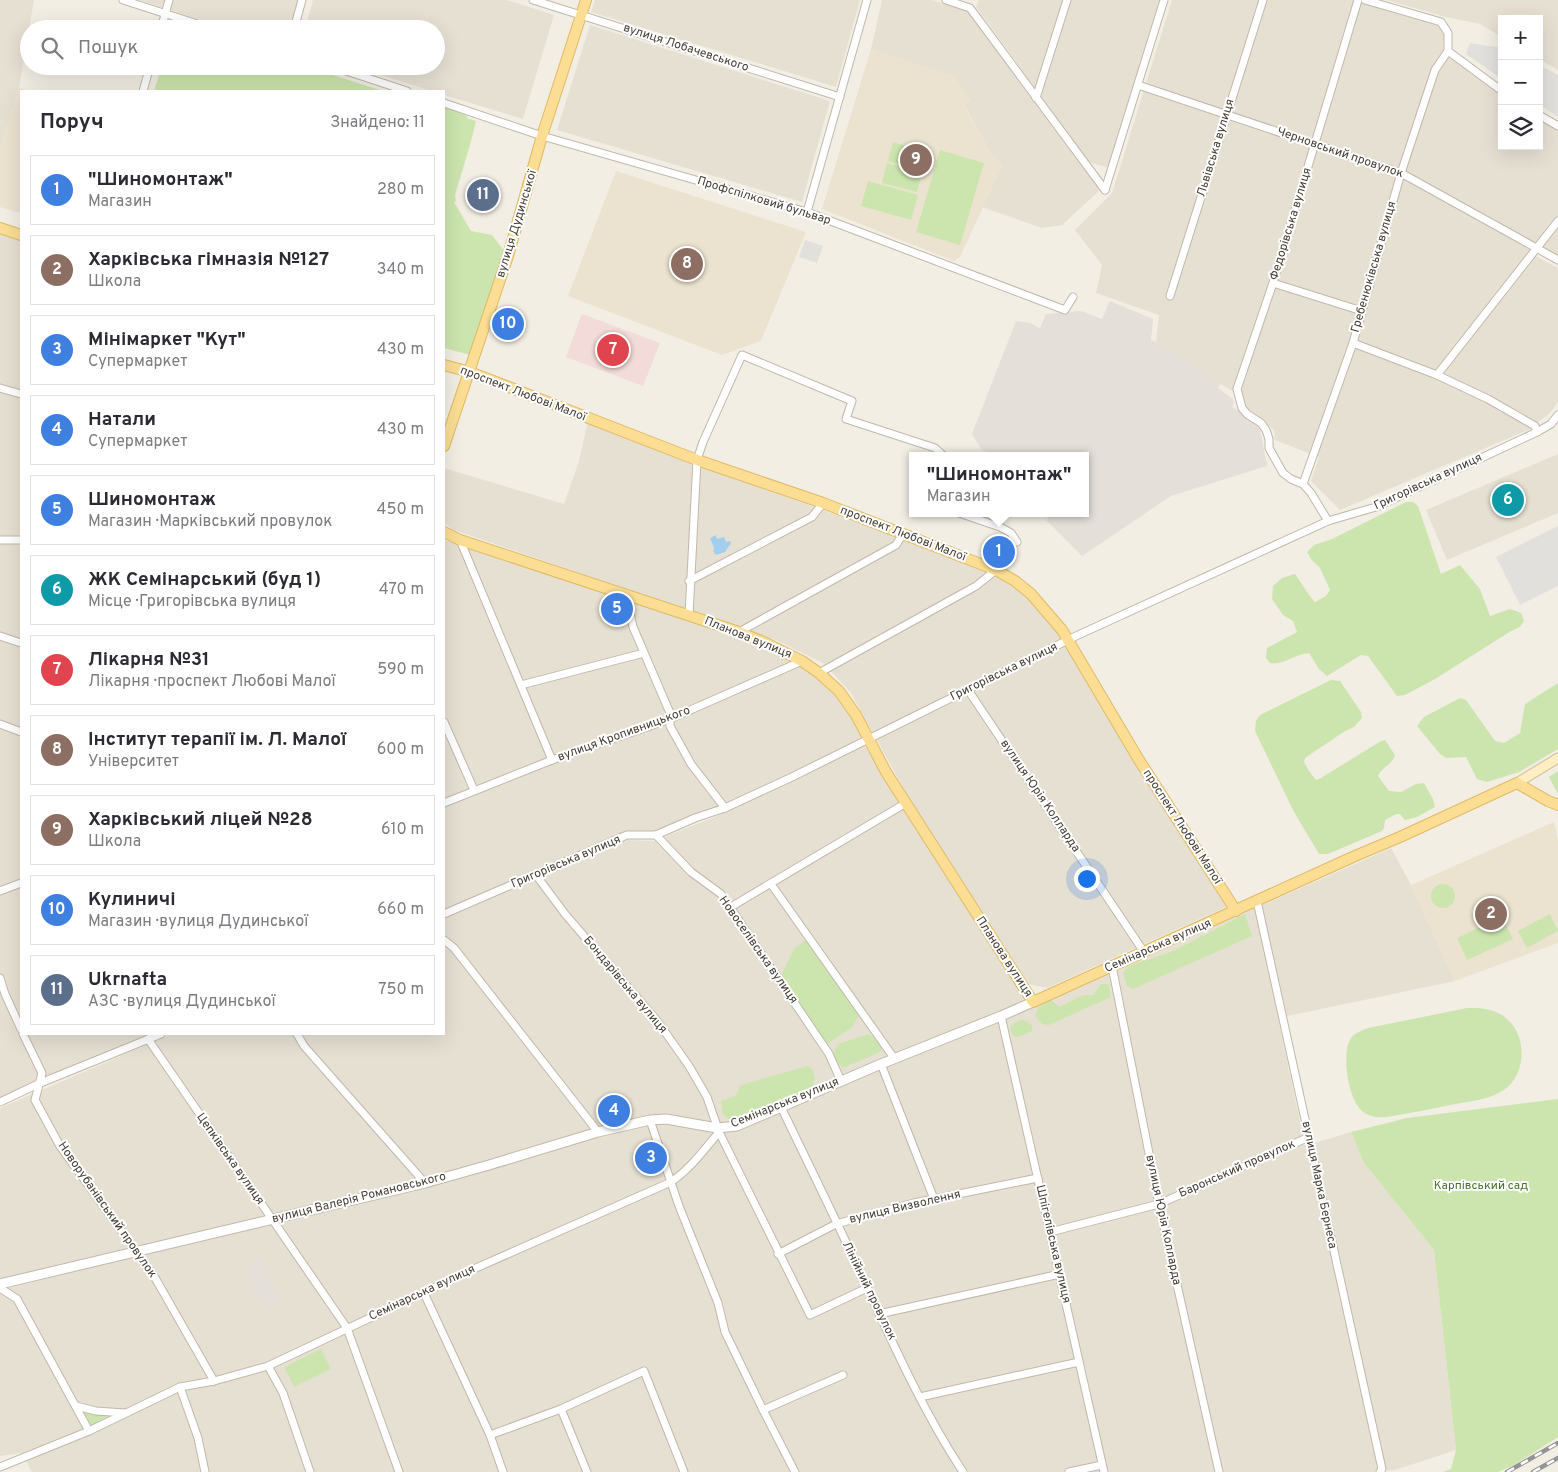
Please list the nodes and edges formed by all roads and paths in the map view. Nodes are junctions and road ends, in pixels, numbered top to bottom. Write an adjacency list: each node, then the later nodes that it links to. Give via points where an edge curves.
1 (123, 0): 15 (street)
2 (169, 0): 15 (street)
3 (302, 0): 19 (street)
4 (533, 0): 16 (street, вулиця Лобачевського)
5 (586, 0): 16 (main road, вулиця Дудинської)
6 (867, 0): 27 (street)
7 (946, 0): 14 (street)
8 (973, 0): 14 (street)
9 (1067, 0): 28 (street)
10 (1164, 0): 23 (street)
11 (1263, 0): 30 (street, Львівська вулиця)
12 (1358, 0): 34 (street, Федорівська вулиця)
13 (1365, 0): 20 (street, via 1441,22 1448,33)
14 (970, 8): 28 (street)
15 (165, 14): 17 (street); 18 (street)
16 (581, 15): 27 (street, вулиця Лобачевського); 33 (main road, вулиця Дудинської)
17 (163, 20)
18 (184, 20)
19 (296, 20)
20 (1448, 51): 24 (street); 35 (street, Гребенюківська вулиця, via 1435,70)
21 (147, 75): 25 (street)
22 (358, 75): 26 (street)
23 (1138, 85): 28 (street, via 1105,190); 30 (street, Черновський провулок)
24 (1498, 88)
25 (143, 90)
26 (404, 90)
27 (840, 97): 36 (street)
28 (1036, 98)
29 (445, 103): 33 (street, Профспілковий бульвар)
30 (1226, 114): 34 (street, Черновський провулок); 43 (street, Львівська вулиця)
31 (1543, 117): 32 (street)
32 (1558, 126)
33 (542, 136): 36 (street, Профспілковий бульвар); 48 (main road, вулиця Дудинської)
34 (1315, 144): 35 (street, Черновський провулок); 42 (street, Федорівська вулиця)
35 (1401, 173): 40 (street, Черновський провулок); 45 (street, Гребенюківська вулиця)
36 (807, 212): 44 (street, Профспілковий бульвар, via 1065,310)
37 (1558, 221): 40 (street)
38 (0, 228): 39 (main road)
39 (20, 235)
40 (1536, 248): 41 (street, Черновський провулок); 49 (street)
41 (1558, 260)
42 (1273, 283): 45 (street); 57 (street, Федорівська вулиця, via 1237,389 1242,408 1266,430 1269,448 1283,473)
43 (1170, 296)
44 (1073, 297)
45 (1362, 311): 46 (street, Гребенюківська вулиця)
46 (1352, 343): 49 (street); 57 (street, Гребенюківська вулиця)
47 (445, 364): 48 (main road, проспект Любові Малої)
48 (470, 372): 54 (main road, вулиця Дудинської); 56 (main road, проспект Любові Малої)
49 (1437, 375): 53 (street, via 1488,399 1535,426)
50 (0, 388): 51 (street)
51 (20, 394)
52 (1558, 415): 53 (street, Григорівська вулиця, via 1552,424)
53 (1537, 432): 60 (street, Григорівська вулиця, via 1376,507)
54 (445, 443)
55 (940, 452): 56 (street, via 846,419 852,401 742,355)
56 (697, 460): 58 (main road, проспект Любові Малої); 68 (street)
57 (1303, 484): 60 (street)
58 (823, 503): 62 (main road, проспект Любові Малої); 68 (street, via 812,517)
59 (971, 517): 66 (street, via 1000,527 1011,533)
60 (1328, 521): 73 (street, Григорівська вулиця)
61 (445, 532): 65 (main road, Планова вулиця)
62 (903, 534): 67 (main road, проспект Любові Малої); 71 (street, via 896,545)
63 (0, 540): 64 (street)
64 (20, 540)
65 (460, 540): 69 (main road, Планова вулиця); 78 (street)
66 (1017, 542)
67 (996, 570): 73 (main road, проспект Любові Малої, via 1031,594); 77 (street, via 976,586)
68 (689, 581): 70 (street)
69 (626, 595): 70 (main road, Планова вулиця); 75 (street, via 633,627)
70 (689, 614): 71 (main road, Планова вулиця)
71 (739, 632): 76 (main road, Планова вулиця)
72 (0, 636): 74 (street)
73 (1069, 640): 79 (street, Григорівська вулиця); 100 (main road, проспект Любові Малої, via 1139,760)
74 (20, 643)
75 (644, 654): 78 (street); 80 (street)
76 (802, 661): 77 (main road, Планова вулиця); 80 (street, вулиця Кропивницького)
77 (819, 672): 84 (main road, Планова вулиця, via 839,691)
78 (521, 685): 86 (street)
79 (968, 690): 84 (street, Григорівська вулиця); 103 (street, вулиця Юрія Колларда)
80 (670, 719): 86 (street, вулиця Кропивницького); 92 (street, via 670,726 691,764)
81 (0, 724): 83 (street)
82 (445, 724): 88 (street)
83 (20, 732)
84 (868, 740): 90 (main road, Планова вулиця); 92 (street, Григорівська вулиця)
85 (1558, 758): 87 (main road, Семінарська вулиця)
86 (552, 760): 88 (street, вулиця Кропивницького)
87 (1517, 783): 91 (main road); 98 (main road, Семінарська вулиця)
88 (474, 790): 89 (street, вулиця Кропивницького)
89 (445, 803)
90 (906, 804): 96 (street); 106 (main road, Планова вулиця)
91 (1558, 805)
92 (724, 808): 93 (street, Григорівська вулиця)
93 (656, 835): 94 (street, Григорівська вулиця, via 627,836); 99 (street, Новоселівська вулиця, via 691,872 721,894)
94 (536, 875): 101 (street, Григорівська вулиця); 120 (street, Бондарівська вулиця, via 565,914 658,1022 708,1097)
95 (20, 883): 97 (street)
96 (771, 884): 99 (street); 113 (street)
97 (0, 892)
98 (1257, 901): 100 (main road, Семінарська вулиця); 122 (street, вулиця Марка Бернеса)
99 (729, 908): 115 (street, Новоселівська вулиця, via 830,1054)
100 (1236, 911): 103 (main road, Семінарська вулиця)
101 (445, 914)
102 (445, 941): 121 (street, via 454,948)
103 (1144, 952): 104 (main road, Семінарська вулиця)
104 (1112, 966): 106 (main road, Семінарська вулиця); 127 (street, вулиця Юрія Колларда)
105 (0, 978): 108 (street)
106 (1033, 1002): 107 (street, Семінарська вулиця)
107 (1001, 1016): 113 (street, Семінарська вулиця); 123 (street, Шпігелівська вулиця)
108 (20, 1027)
109 (23, 1035): 116 (street, Новорубанівський провулок, via 42,1073)
110 (158, 1035): 112 (street)
111 (298, 1035): 125 (street)
112 (148, 1039): 116 (street); 128 (street, Цепківська вулиця)
113 (894, 1058): 114 (street, Семінарська вулиця)
114 (881, 1064): 115 (street, Семінарська вулиця); 126 (street)
115 (841, 1081): 118 (street, Семінарська вулиця)
116 (38, 1084): 117 (street); 131 (street, Новорубанівський провулок, via 35,1100 60,1146)
117 (0, 1102)
118 (781, 1107): 120 (street, Семінарська вулиця, via 737,1126); 129 (street, Лінійний провулок)
119 (650, 1120): 120 (street, вулиця Валерія Романовського, via 666,1119); 121 (street, вулиця Валерія Романовського); 124 (street)
120 (718, 1130): 124 (street, Семінарська вулиця, via 694,1164); 132 (street, Бондарівська вулиця)
121 (598, 1132): 125 (street, вулиця Валерія Романовського)
122 (1308, 1137): 127 (street, Баронський провулок); 154 (street, вулиця Марка Бернеса)
123 (1038, 1178): 126 (street, вулиця Визволення); 130 (street, Шпігелівська вулиця)
124 (671, 1182): 137 (street, Семінарська вулиця); 148 (street, via 718,1303 725,1332)
125 (425, 1183): 128 (street, вулиця Валерія Романовського)
126 (934, 1199): 129 (street, вулиця Визволення)
127 (1158, 1204): 130 (street, Баронський провулок); 164 (street, вулиця Юрія Колларда)
128 (272, 1219): 131 (street, вулиця Валерія Романовського); 139 (street, Цепківська вулиця)
129 (836, 1224): 132 (street, вулиця Визволення); 136 (street, Лінійний провулок)
130 (1050, 1232): 133 (street, Шпігелівська вулиця)
131 (136, 1251): 134 (street, вулиця Валерія Романовського); 143 (street, Новорубанівський провулок, via 154,1276)
132 (778, 1254): 136 (street, Бондарівська вулиця, via 810,1316)
133 (1060, 1274): 138 (street); 140 (street, Шпігелівська вулиця)
134 (0, 1284)
135 (0, 1288): 146 (street, via 17,1299)
136 (867, 1288): 138 (street, Лінійний провулок)
137 (424, 1293): 139 (street, Семінарська вулиця); 151 (street)
138 (879, 1314): 145 (street, Лінійний провулок)
139 (347, 1328): 141 (street, Семінарська вулиця); 157 (street, Цепківська вулиця)
140 (1079, 1362): 145 (street); 153 (street, Шпігелівська вулиця)
141 (268, 1366): 143 (street, Семінарська вулиця); 156 (street, via 283,1393)
142 (843, 1375): 148 (street)
143 (214, 1381): 144 (street, Семінарська вулиця)
144 (180, 1387): 149 (street, Семінарська вулиця); 155 (street, via 198,1438)
145 (920, 1397): 162 (street, Лінійний провулок)
146 (76, 1406): 149 (street); 150 (street)
147 (561, 1410): 151 (street); 159 (street); 160 (street, via 644,1371)
148 (763, 1410): 161 (street)
149 (126, 1413): 150 (street, Семінарська вулиця)
150 (89, 1431): 152 (street, Семінарська вулиця)
151 (490, 1435): 158 (street)
152 (0, 1467)
153 (1103, 1469): 163 (street)
154 (1381, 1471)
155 (205, 1472)
156 (310, 1472)
157 (399, 1472)
158 (504, 1472)
159 (587, 1472)
160 (684, 1472)
161 (795, 1472)
162 (963, 1472)
163 (1069, 1472)
164 (1220, 1472)

